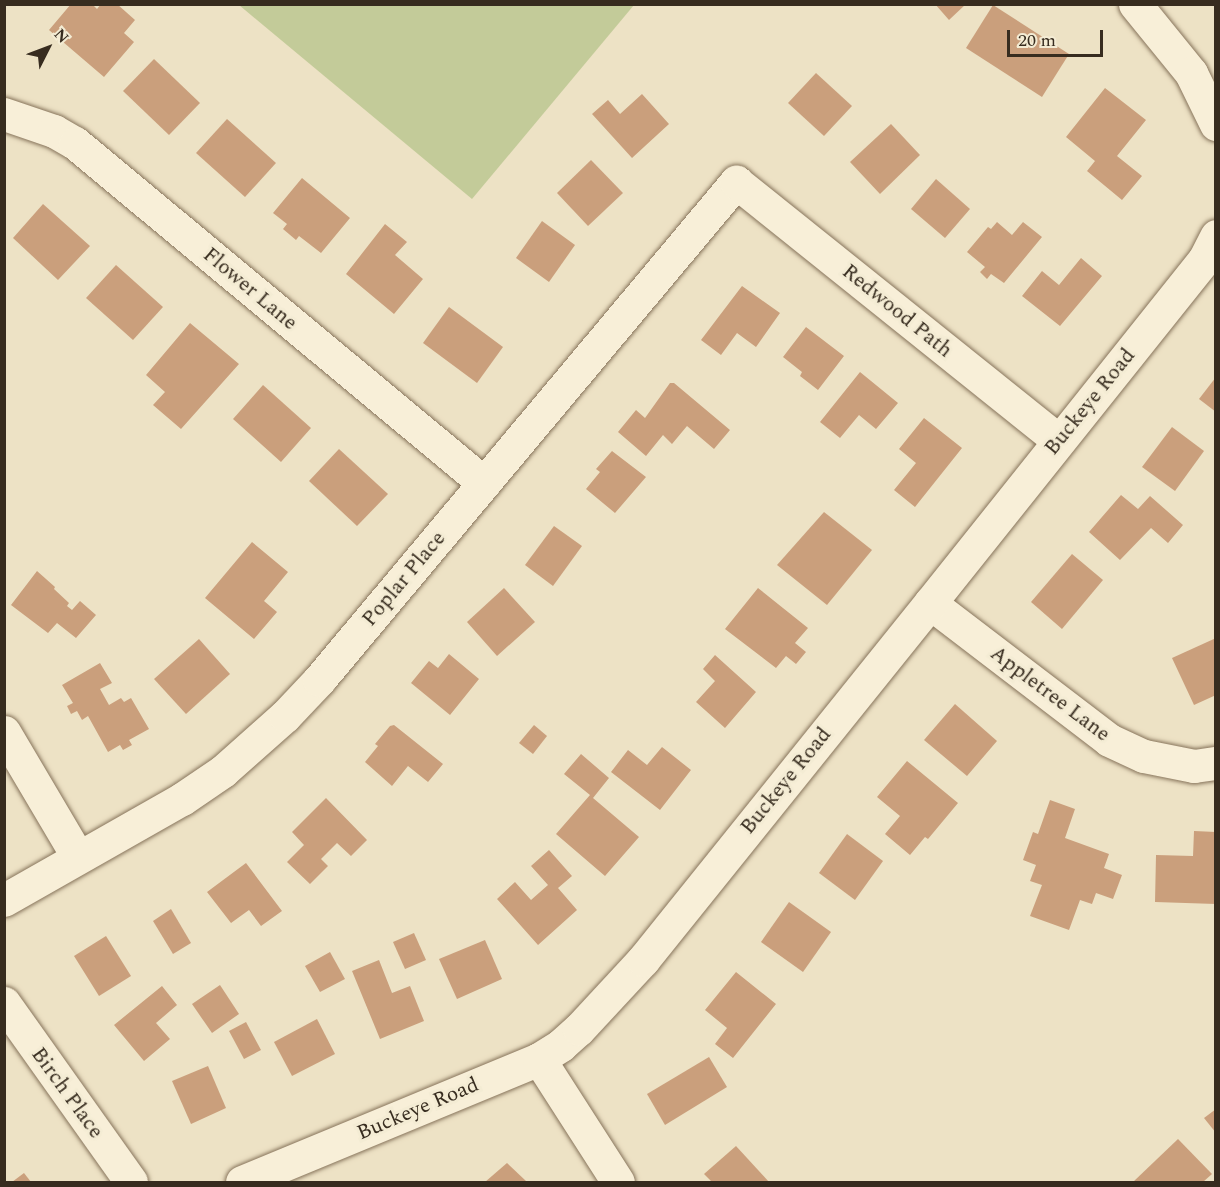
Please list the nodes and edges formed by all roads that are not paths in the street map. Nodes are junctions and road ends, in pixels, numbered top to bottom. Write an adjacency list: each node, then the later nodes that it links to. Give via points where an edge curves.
1 (1135, 4): 3 (street, via 1191,73)
2 (4, 114): 7 (street, Flower Lane, via 54,131 75,143)
3 (1215, 124)
4 (736, 182): 6 (street, Redwood Path); 7 (street, Poplar Place)
5 (1215, 236): 6 (street, Buckeye Road, via 1204,260)
6 (1058, 440): 8 (street, Buckeye Road)
7 (484, 483): 11 (street, Poplar Place, via 319,680 255,745 182,799)
8 (930, 603): 10 (street, Appletree Lane, via 1109,740 1144,756 1194,766); 14 (street, Buckeye Road, via 643,960 579,1029)
9 (4, 732): 11 (street)
10 (1215, 763)
11 (78, 857): 12 (street, Poplar Place)
12 (4, 900)
13 (4, 1003): 15 (street, Birch Place)
14 (539, 1059): 16 (street, Buckeye Road); 17 (street)
15 (131, 1182)
16 (242, 1182)
17 (618, 1182)

